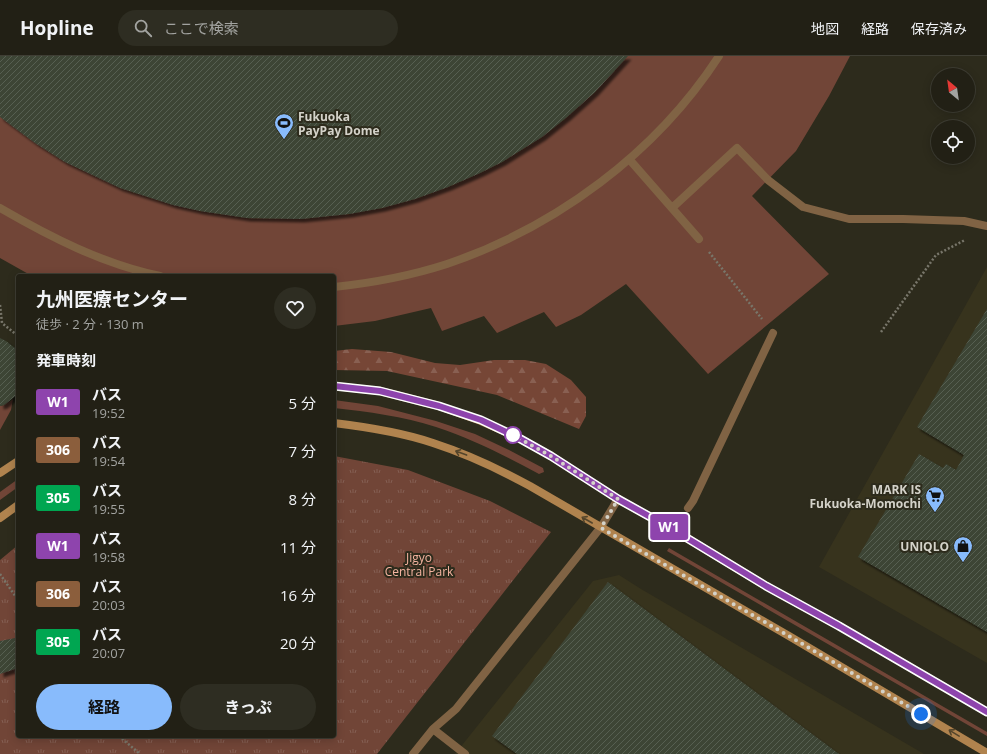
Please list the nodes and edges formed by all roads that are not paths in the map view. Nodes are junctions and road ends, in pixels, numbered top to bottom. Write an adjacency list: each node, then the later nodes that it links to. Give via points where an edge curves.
1 (719, 56): 2 (street, via 687,99 659,131)
2 (629, 159): 4 (street); 8 (street, via 562,210 486,249 406,275)
3 (0, 208): 7 (street, via 74,248)
4 (672, 208): 5 (street, via 737,148 768,180 804,207 849,219 964,221); 6 (street)
5 (987, 226)
6 (699, 239)
7 (153, 274)
8 (336, 287)
9 (774, 333): 16 (street)
10 (336, 386): 14 (street, via 380,391 481,420 551,456)
11 (336, 423): 18 (street, one-way to 11, via 497,468 466,455 396,433)
12 (16, 461): 13 (street)
13 (0, 473)
14 (618, 499): 18 (street); 19 (street)
15 (16, 506): 17 (street)
16 (688, 508)
17 (0, 518)
18 (601, 528): 20 (street, via 456,709); 21 (street, one-way to 18)
19 (987, 712)
20 (433, 729): 22 (street); 23 (street)
21 (987, 753)
22 (413, 754)
23 (465, 754)

